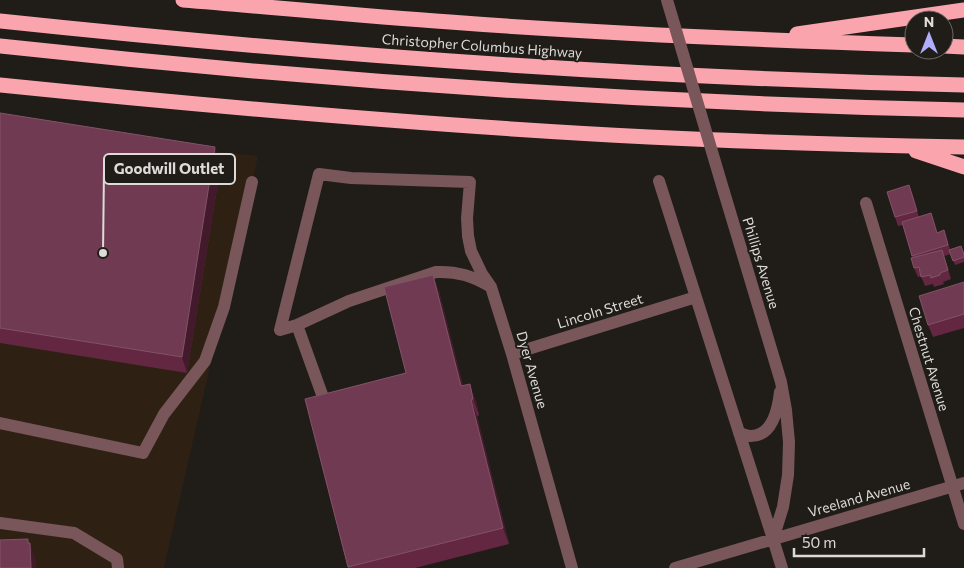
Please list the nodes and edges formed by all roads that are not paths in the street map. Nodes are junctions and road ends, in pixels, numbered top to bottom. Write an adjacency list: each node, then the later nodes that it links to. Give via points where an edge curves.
1 (183, 0): 5 (highway, Christopher Columbus Highway, via 451,22)
2 (667, 0): 21 (street, Phillips Avenue, bridge)
3 (964, 10): 5 (highway)
4 (0, 21): 9 (highway, Christopher Columbus Highway, via 432,60 714,76)
5 (759, 40): 6 (highway, Christopher Columbus Highway)
6 (904, 45)
7 (0, 46): 10 (highway, via 252,71 500,90)
8 (0, 85): 11 (highway, via 504,128)
9 (964, 85)
10 (964, 110)
11 (900, 146): 12 (highway); 13 (highway)
12 (964, 148)
13 (964, 167)
14 (659, 181): 18 (street)
15 (252, 182): 23 (street, via 224,307 205,362 164,414 143,453)
16 (866, 203): 25 (street, Chestnut Avenue)
17 (491, 287): 19 (street, via 465,275 436,272 349,301); 19 (street, Dyer Avenue, via 471,251 467,218 470,182 319,174 280,330); 20 (street, Dyer Avenue)
18 (696, 296): 20 (street, Lincoln Street); 24 (street)
19 (297, 325): 22 (street)
20 (512, 354): 30 (street, Dyer Avenue)
21 (781, 382): 24 (street, via 773,422 763,433 751,436); 28 (street, Phillips Avenue, via 789,442 788,475)
22 (324, 400)
23 (0, 423)
24 (739, 433): 28 (street)
25 (958, 485): 27 (street, Chestnut Avenue); 28 (street, Vreeland Avenue)
26 (0, 523): 29 (street, via 74,533 117,559)
27 (964, 524)
28 (773, 539): 31 (street, Vreeland Avenue); 32 (street)
29 (118, 568)
30 (572, 568)
31 (675, 568)
32 (782, 568)

